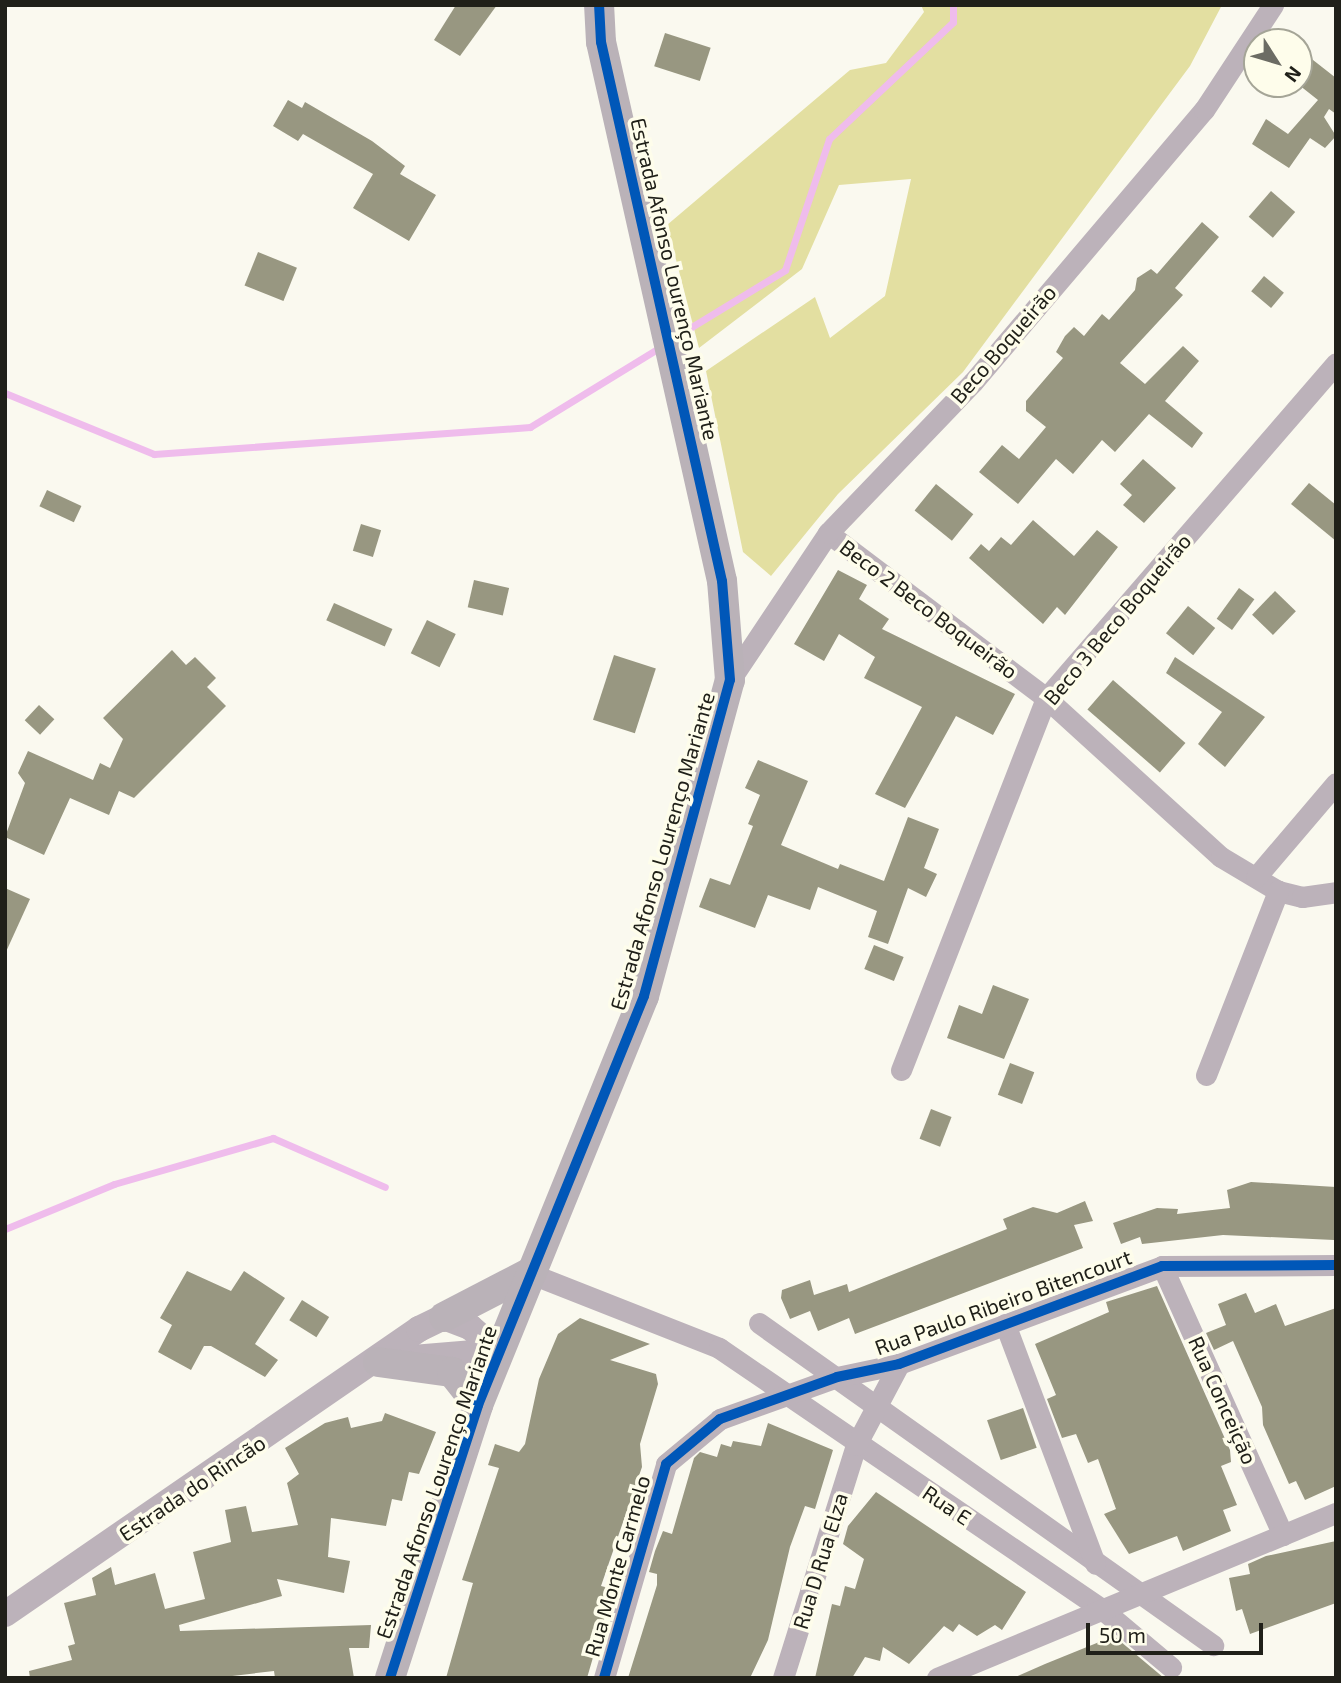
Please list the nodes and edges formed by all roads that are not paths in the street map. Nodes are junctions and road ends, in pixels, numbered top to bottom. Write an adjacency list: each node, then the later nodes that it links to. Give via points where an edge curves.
1 (599, 5): 5 (main road, Estrada Afonso Lourenço Mariante, via 601,42 676,360 722,581)
2 (1273, 5): 4 (street, Beco Boqueirão, via 1204,110 972,382)
3 (1336, 363): 6 (street, Beco 3 Beco Boqueirão)
4 (828, 533): 5 (street, Beco Boqueirão); 6 (street, Beco 2 Beco Boqueirão)
5 (730, 680): 15 (main road, Estrada Afonso Lourenço Mariante, via 644,996)
6 (1046, 698): 8 (street, Beco 2 Beco Boqueirão, via 1221,857); 11 (street, Beco 3 Beco Boqueirão)
7 (1336, 783): 8 (street)
8 (1256, 877): 9 (street, Beco 2 Beco Boqueirão)
9 (1278, 891): 10 (street, via 1302,897); 12 (street)
10 (1333, 894)
11 (901, 1070)
12 (1206, 1074)
13 (1162, 1265): 14 (street, Rua Paulo Ribeiro Bitencourt); 18 (street, Rua Paulo Ribeiro Bitencourt); 29 (street, Rua Conceição)
14 (1336, 1265)
15 (529, 1273): 16 (main road); 19 (main road, Estrada Afonso Lourenço Mariante); 23 (street, Rua E, via 719,1348)
16 (444, 1317): 19 (street, via 470,1326); 20 (street, Estrada do Rincão)
17 (759, 1323): 22 (street)
18 (1005, 1324): 21 (street, Rua Paulo Ribeiro Bitencourt); 30 (street)
19 (498, 1351): 20 (street, Estrada do Rincão); 24 (main road, Estrada Afonso Lourenço Mariante)
20 (379, 1362): 24 (main road, via 452,1372); 33 (street, Estrada do Rincão)
21 (899, 1364): 22 (street, Rua Paulo Ribeiro Bitencourt); 25 (street, Rua D Rua Elza)
22 (837, 1377): 23 (street, Rua Paulo Ribeiro Bitencourt); 25 (street)
23 (785, 1394): 26 (street, Rua E); 27 (street, Rua Paulo Ribeiro Bitencourt, via 720,1419)
24 (478, 1405): 36 (main road, Estrada Afonso Lourenço Mariante)
25 (878, 1408): 26 (street, Rua D Rua Elza); 30 (street)
26 (856, 1445): 32 (street, Rua E); 38 (street, Rua D Rua Elza)
27 (666, 1464): 37 (street, Rua Monte Carmelo)
28 (1336, 1513): 29 (street)
29 (1283, 1535): 31 (street)
30 (1095, 1565): 31 (street)
31 (1142, 1597): 32 (street); 34 (street)
32 (1103, 1610): 35 (street, Rua E); 39 (street)
33 (5, 1614)
34 (1213, 1646)
35 (1171, 1667)
36 (390, 1678)
37 (604, 1678)
38 (783, 1678)
39 (937, 1678)

